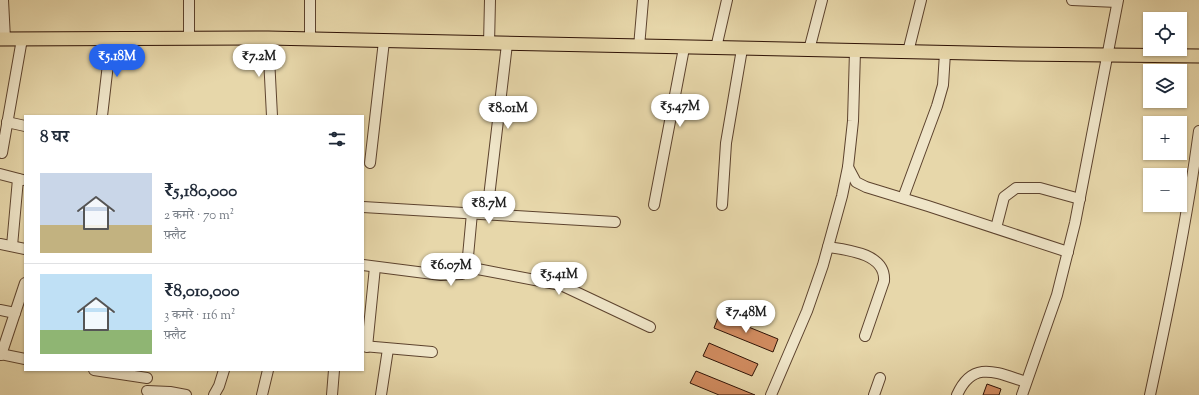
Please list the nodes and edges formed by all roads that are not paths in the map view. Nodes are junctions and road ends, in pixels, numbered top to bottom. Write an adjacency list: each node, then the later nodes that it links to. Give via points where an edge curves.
1 (3, 0): 14 (street)
2 (188, 0): 12 (street)
3 (310, 0): 16 (street)
4 (490, 0): 18 (street)
5 (643, 0): 20 (street)
6 (727, 0): 22 (street)
7 (822, 0): 24 (street)
8 (921, 0): 26 (street)
9 (1072, 0): 10 (street)
10 (1118, 1): 28 (street)
11 (111, 38): 12 (main road); 15 (main road); 30 (street)
12 (190, 38): 13 (main road)
13 (268, 38): 16 (main road); 31 (street)
14 (3, 39): 15 (main road)
15 (22, 39): 32 (street)
16 (310, 39): 17 (main road)
17 (384, 41): 18 (main road); 36 (street)
18 (489, 44): 19 (main road)
19 (507, 44): 20 (main road); 46 (street)
20 (639, 47): 21 (main road)
21 (684, 48): 22 (main road); 42 (street)
22 (716, 48): 23 (main road)
23 (742, 49): 24 (main road); 43 (street, via 726,143)
24 (810, 50): 25 (main road)
25 (855, 51): 26 (main road); 37 (street, via 853,121)
26 (908, 52): 27 (main road)
27 (946, 53): 28 (main road); 40 (street, via 937,106)
28 (1109, 55): 29 (main road); 41 (street)
29 (1199, 56)
30 (102, 115)
31 (272, 115)
32 (7, 122): 33 (street); 35 (street)
33 (24, 126)
34 (1199, 131): 85 (street, via 1187,215)
35 (2, 153)
36 (370, 163)
37 (848, 167): 40 (street, via 852,177 860,184); 51 (street)
38 (0, 174): 39 (street)
39 (22, 180): 50 (street)
40 (902, 198): 48 (street)
41 (1080, 199): 48 (street, via 1040,188 1016,188 1004,197); 53 (street)
42 (654, 205)
43 (722, 206)
44 (364, 207): 45 (street)
45 (472, 214): 46 (street); 56 (street)
46 (487, 214): 47 (street)
47 (615, 222)
48 (996, 228): 53 (street)
49 (0, 244): 50 (street)
50 (12, 246): 52 (street)
51 (828, 247): 62 (street, via 853,251 872,259 882,267 884,281); 81 (street, via 807,311)
52 (24, 248)
53 (1068, 252): 74 (street, via 1057,295)
54 (364, 265): 55 (street)
55 (375, 267): 56 (street, via 453,276 462,274); 63 (street)
56 (467, 267): 61 (street, via 561,285)
57 (24, 288): 58 (street)
58 (22, 299): 60 (street)
59 (0, 310): 60 (street)
60 (15, 313): 66 (street)
61 (650, 327)
62 (865, 336)
63 (365, 347): 64 (street)
64 (388, 349): 65 (street); 80 (street)
65 (432, 352)
66 (1, 354): 67 (street)
67 (24, 359)
68 (107, 371): 72 (street)
69 (224, 371): 77 (street, via 220,386)
70 (268, 371): 78 (street)
71 (334, 371): 79 (street)
72 (146, 374): 75 (street)
73 (880, 378): 82 (street)
74 (1026, 382): 83 (street, via 991,371 981,371 961,385); 84 (street)
75 (147, 393): 76 (street, via 170,392)
76 (186, 395)
77 (214, 395)
78 (262, 395)
79 (332, 395)
80 (381, 395)
81 (771, 395)
82 (874, 395)
83 (957, 395)
84 (1022, 395)
85 (1150, 395)

